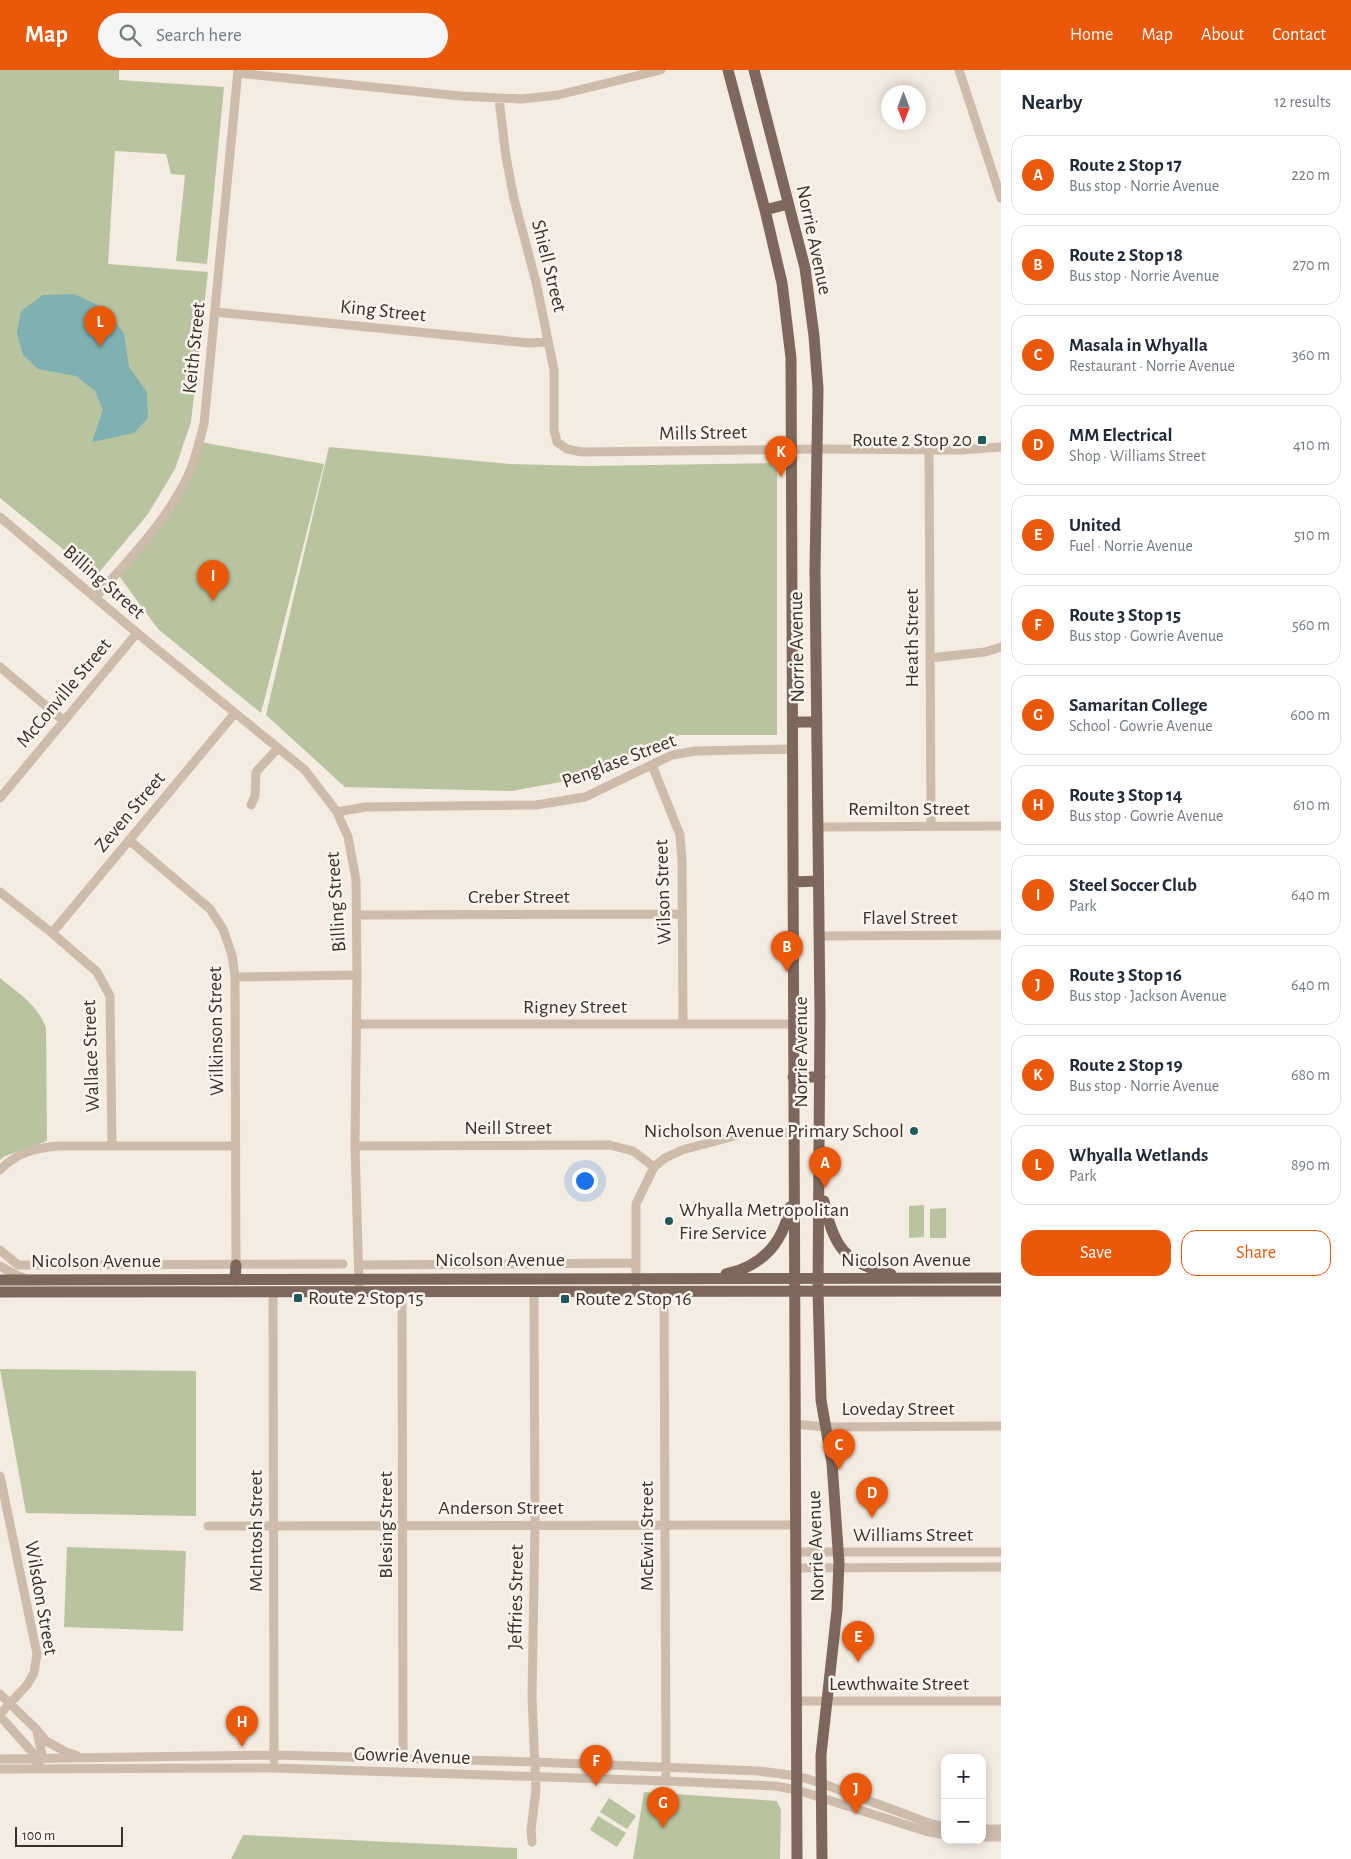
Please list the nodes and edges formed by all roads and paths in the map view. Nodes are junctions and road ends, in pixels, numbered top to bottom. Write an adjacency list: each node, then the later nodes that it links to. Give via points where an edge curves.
1 (660, 70): 6 (street, via 558,95)
2 (728, 70): 9 (main road, Norrie Avenue)
3 (754, 70): 8 (main road, Norrie Avenue)
4 (959, 70): 7 (street)
5 (238, 72): 6 (street); 10 (street, Keith Street)
6 (499, 99): 11 (street, Shiell Street, via 514,198)
7 (1001, 198)
8 (788, 204): 9 (main road); 15 (main road, Norrie Avenue, via 805,268 814,336 818,389)
9 (765, 210): 14 (main road, Norrie Avenue, via 782,283 790,349)
10 (215, 312): 11 (street, King Street, via 529,343); 18 (street, Keith Street, via 204,424 190,471 157,526)
11 (548, 342): 12 (street, Shiell Street, via 554,370)
12 (557, 442): 14 (street, Mills Street, via 567,449 582,452)
13 (1001, 447): 16 (street, Mills Street)
14 (791, 449): 15 (street, Mills Street); 25 (main road, Norrie Avenue)
15 (817, 449): 16 (street, Mills Street); 26 (main road, Norrie Avenue)
16 (929, 450): 21 (street, Heath Street)
17 (0, 517): 18 (street, Billing Street)
18 (96, 597): 19 (street, Billing Street)
19 (137, 633): 23 (street, Billing Street); 24 (street, McConville Street)
20 (1001, 647): 21 (street)
21 (930, 658): 33 (street, Heath Street)
22 (0, 667): 24 (street)
23 (235, 713): 27 (street, Billing Street); 36 (street, Zeven Street)
24 (64, 721): 30 (street, McConville Street)
25 (793, 722): 26 (main road); 28 (main road, Norrie Avenue)
26 (817, 722): 35 (main road, Norrie Avenue)
27 (278, 748): 31 (street, via 256,772 255,796); 32 (street, Billing Street, via 305,770)
28 (793, 749): 29 (street, Penglase Street, via 696,751 672,755); 38 (main road, Norrie Avenue)
29 (652, 765): 32 (street, Penglase Street, via 586,796 562,802 365,807); 40 (street, Wilson Street, via 680,835)
30 (0, 798)
31 (251, 805)
32 (337, 812): 41 (street, Billing Street, via 352,852)
33 (931, 826): 34 (street, Remilton Street); 35 (street, Remilton Street)
34 (1001, 826)
35 (818, 827): 37 (main road, Norrie Avenue)
36 (129, 840): 42 (street, Zeven Street); 46 (street, Wilkinson Street, via 210,909 223,929)
37 (818, 881): 38 (main road); 44 (main road, Norrie Avenue)
38 (793, 882): 49 (main road, Norrie Avenue)
39 (0, 892): 42 (street, Wallace Street)
40 (682, 914): 41 (street, Creber Street); 48 (street, Wilson Street)
41 (357, 915): 45 (street, Billing Street)
42 (52, 933): 53 (street, Wallace Street, via 97,972 110,996)
43 (1001, 935): 44 (street, Flavel Street)
44 (819, 936): 51 (main road, Norrie Avenue)
45 (357, 975): 46 (street); 47 (street, Billing Street)
46 (235, 977): 54 (street, Wilkinson Street)
47 (357, 1024): 48 (street, Rigney Street); 55 (street, Billing Street)
48 (683, 1024): 49 (street, Rigney Street)
49 (794, 1024): 50 (main road, Norrie Avenue)
50 (794, 1077): 51 (main road); 52 (main road, Norrie Avenue)
51 (820, 1077): 58 (main road, Norrie Avenue)
52 (794, 1133): 56 (street, via 746,1133 682,1150); 59 (main road, Norrie Avenue)
53 (112, 1146): 54 (street); 57 (street, via 42,1147 22,1153)
54 (234, 1146): 63 (street, Wilkinson Street)
55 (355, 1146): 56 (street, Neill Street, via 610,1144 633,1151); 64 (street, Billing Street)
56 (654, 1167): 61 (street, via 636,1204)
57 (0, 1170)
58 (819, 1176): 69 (main road, Norrie Avenue); 70 (main road, via 830,1229 840,1248 857,1262)
59 (794, 1180): 67 (main road, via 782,1234 767,1254 734,1273); 68 (main road, Norrie Avenue)
60 (0, 1250): 63 (street, Nicolson Avenue, via 18,1265)
61 (636, 1263): 64 (street, Nicolson Avenue); 66 (street)
62 (343, 1264): 63 (street, Nicolson Avenue)
63 (236, 1265): 75 (main road)
64 (359, 1265): 72 (street, Billing Street)
65 (0, 1266): 74 (street)
66 (636, 1278): 67 (main road, Nicolson Avenue); 72 (main road, Nicolson Avenue); 84 (street)
67 (710, 1278): 68 (main road, Nicolson Avenue)
68 (794, 1278): 69 (main road, Nicolson Avenue); 78 (main road, Norrie Avenue)
69 (819, 1278): 70 (main road, Nicolson Avenue); 79 (main road, Norrie Avenue)
70 (905, 1278): 71 (main road, Nicolson Avenue)
71 (1001, 1278)
72 (359, 1279): 75 (main road, Nicolson Avenue); 81 (street, Billing Street)
73 (0, 1280): 74 (main road, Nicolson Avenue)
74 (30, 1280): 76 (main road, Nicolson Avenue)
75 (235, 1280): 76 (main road, Nicolson Avenue)
76 (160, 1286): 77 (main road, Nicolson Avenue); 86 (main road, Nicolson Avenue)
77 (0, 1291)
78 (795, 1291): 79 (main road, Nicolson Avenue); 85 (main road, Nicolson Avenue); 87 (main road, Norrie Avenue)
79 (818, 1291): 80 (main road, Nicolson Avenue); 89 (main road, Norrie Avenue, via 821,1400)
80 (1001, 1291)
81 (359, 1292): 82 (main road, Nicolson Avenue); 86 (main road, Nicolson Avenue)
82 (402, 1292): 83 (main road, Nicolson Avenue); 93 (street, Blesing Street)
83 (534, 1292): 84 (main road, Nicolson Avenue); 94 (street, Jeffries Street)
84 (636, 1292): 85 (main road, Nicolson Avenue)
85 (664, 1292): 95 (street, McEwin Street)
86 (273, 1293): 92 (street, McIntosh Street)
87 (794, 1424): 89 (street, Loveday Street); 96 (main road, Norrie Avenue)
88 (1001, 1426): 89 (street, Loveday Street)
89 (826, 1427): 99 (main road, Norrie Avenue)
90 (0, 1476): 91 (street, Wilsdon Street)
91 (3, 1508): 108 (street, Wilsdon Street, via 37,1654 34,1672)
92 (274, 1525): 93 (street, Anderson Street); 97 (street, Anderson Street); 112 (street, McIntosh Street)
93 (404, 1525): 94 (street, Anderson Street); 114 (street, Blesing Street)
94 (535, 1525): 95 (street, Anderson Street); 118 (street, Jeffries Street, via 532,1697)
95 (665, 1525): 96 (street, Anderson Street); 119 (street, McEwin Street)
96 (795, 1525): 98 (main road, Norrie Avenue)
97 (208, 1526)
98 (795, 1552): 99 (street, Williams Street); 102 (main road, Norrie Avenue)
99 (839, 1552): 100 (street, Williams Street); 103 (main road, Norrie Avenue)
100 (1001, 1552)
101 (1001, 1567): 103 (street, Williams Street)
102 (795, 1568): 103 (street, Williams Street); 105 (main road, Norrie Avenue)
103 (839, 1568): 107 (main road, Norrie Avenue)
104 (0, 1694): 108 (street)
105 (796, 1701): 107 (street, Lewthwaite Street); 124 (main road, Norrie Avenue)
106 (1001, 1701): 107 (street, Lewthwaite Street)
107 (826, 1702): 127 (main road, Norrie Avenue)
108 (11, 1704): 109 (street, Wilsdon Street); 110 (street)
109 (0, 1715): 111 (street)
110 (36, 1729): 113 (street, via 51,1745); 116 (street, via 42,1754)
111 (24, 1744): 115 (street, via 20,1754); 116 (street)
112 (274, 1755): 113 (street, Gowrie Avenue); 114 (street, Gowrie Avenue); 121 (street, McIntosh Street)
113 (87, 1757): 116 (street, Gowrie Avenue)
114 (403, 1758): 118 (street, Gowrie Avenue)
115 (10, 1759): 116 (street, Gowrie Avenue); 117 (street, Gowrie Avenue)
116 (37, 1759): 122 (street); 123 (street)
117 (0, 1760)
118 (535, 1762): 119 (street, Gowrie Avenue); 125 (street, Jeffries Street)
119 (666, 1767): 124 (street, Gowrie Avenue); 126 (street, McEwin Street)
120 (0, 1768): 122 (street, Gowrie Avenue)
121 (274, 1768): 123 (street, Gowrie Avenue); 125 (street, Gowrie Avenue)
122 (27, 1769): 123 (street, Gowrie Avenue)
123 (50, 1769)
124 (796, 1776): 127 (street, Gowrie Avenue); 128 (main road, Norrie Avenue)
125 (536, 1778): 126 (street, Gowrie Avenue); 136 (street, Jeffries Street)
126 (666, 1781): 128 (street, Gowrie Avenue, via 775,1786)
127 (821, 1783): 129 (main road, Norrie Avenue); 130 (street, Gowrie Avenue)
128 (796, 1790): 129 (street, Gowrie Avenue); 137 (main road, Norrie Avenue)
129 (821, 1798): 133 (street, Gowrie Avenue); 138 (main road, Norrie Avenue)
130 (941, 1826)
131 (986, 1829): 132 (street)
132 (1001, 1829)
133 (941, 1834)
134 (986, 1837): 135 (street)
135 (1001, 1837)
136 (532, 1842)
137 (796, 1859)
138 (822, 1859)

